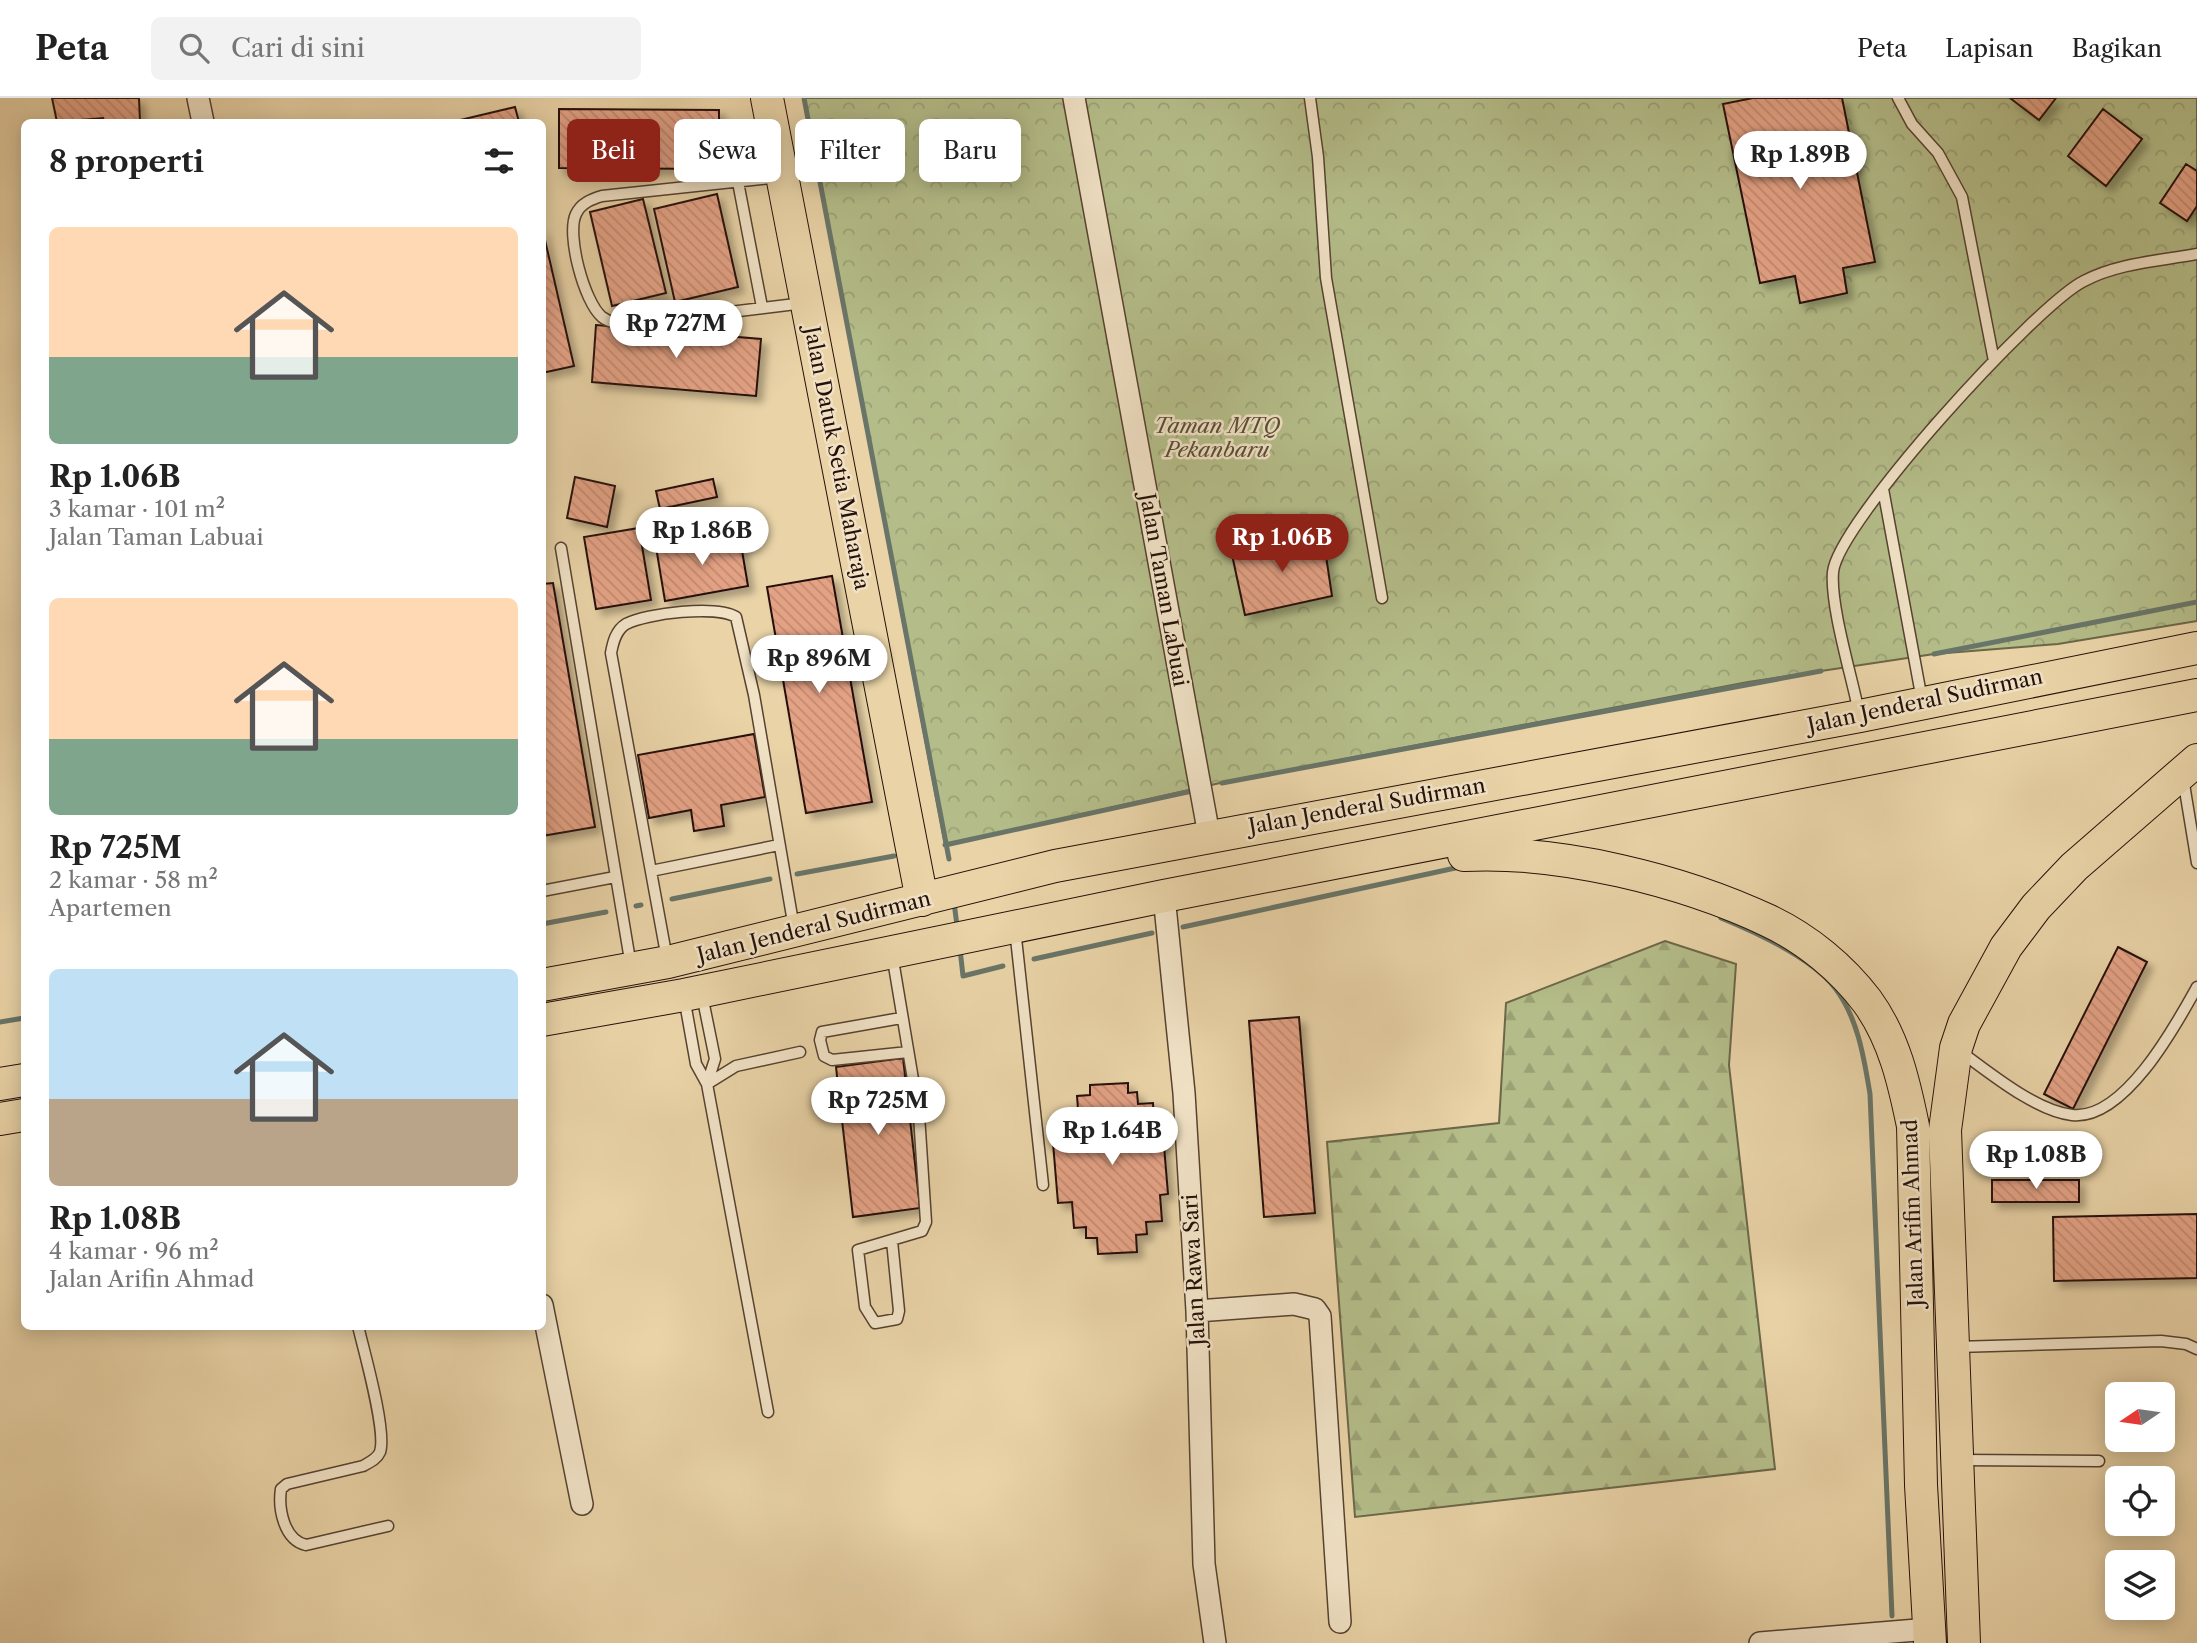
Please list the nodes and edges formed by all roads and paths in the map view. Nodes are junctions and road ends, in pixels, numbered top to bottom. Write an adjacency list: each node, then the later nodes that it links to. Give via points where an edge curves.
1 (198, 98): 6 (street)
2 (767, 98): 7 (main road, Jalan Datuk Setia Maharaja)
3 (1074, 98): 23 (street, Jalan Taman Labuai)
4 (1310, 98): 15 (lane, via 1326,278)
5 (1898, 98): 12 (lane, via 1912,124 1938,153 1962,197)
6 (202, 119)
7 (782, 176): 10 (main road, Jalan Datuk Setia Maharaja)
8 (738, 182): 11 (lane); 11 (lane, via 588,200 577,211 572,226 577,256 591,304 614,323)
9 (2197, 254): 12 (lane, via 2116,268 2084,281 2055,301)
10 (807, 302): 11 (lane); 31 (main road, Jalan Datuk Setia Maharaja)
11 (762, 307)
12 (1994, 361): 13 (lane)
13 (1883, 489): 18 (lane); 19 (lane, via 1833,570)
14 (561, 548): 28 (lane)
15 (1382, 598)
16 (2197, 648): 18 (main road, Jalan Jenderal Sudirman)
17 (2197, 695): 20 (main road, Jalan Jenderal Sudirman)
18 (1923, 703): 19 (main road, Jalan Jenderal Sudirman); 20 (main road)
19 (1860, 716): 21 (main road); 23 (main road, Jalan Jenderal Sudirman)
20 (1931, 746): 21 (main road, Jalan Jenderal Sudirman)
21 (1867, 760): 25 (main road, Jalan Jenderal Sudirman)
22 (2189, 766): 26 (lane); 42 (main road, Jalan Arifin Ahmad, via 2074,867 2036,907 2006,947)
23 (1209, 835): 31 (main road, Jalan Jenderal Sudirman, via 1055,866)
24 (779, 845): 27 (lane); 27 (lane, via 736,617 713,610 645,618 625,625 614,638 611,653); 33 (lane)
25 (1361, 858): 30 (main road, Jalan Jenderal Sudirman); 63 (main road, Jalan Arifin Ahmad, via 1537,856 1664,884 1770,921 1831,961 1865,999 1900,1068 1913,1126)
26 (2197, 863)
27 (651, 871): 35 (lane)
28 (615, 877): 29 (lane); 36 (lane)
29 (546, 890)
30 (1164, 896): 32 (main road, Jalan Jenderal Sudirman); 52 (street, Jalan Rawa Sari, via 1184,1093)
31 (922, 900): 33 (main road, Jalan Jenderal Sudirman)
32 (1014, 926): 34 (main road, Jalan Jenderal Sudirman); 50 (lane)
33 (795, 931): 35 (main road, Jalan Jenderal Sudirman)
34 (892, 952): 39 (main road, Jalan Jenderal Sudirman); 40 (lane)
35 (668, 962): 36 (main road, Jalan Jenderal Sudirman)
36 (631, 968): 37 (main road, Jalan Jenderal Sudirman)
37 (546, 984)
38 (2197, 987): 42 (lane, via 2174,1028 2123,1096 2088,1114 2072,1115 2048,1107 2003,1083)
39 (693, 993): 41 (main road, Jalan Jenderal Sudirman); 47 (lane, via 695,1064); 47 (lane, via 715,1059)
40 (901, 1018): 44 (lane); 44 (lane, via 822,1032 821,1048 832,1060)
41 (546, 1019)
42 (1955, 1048): 55 (main road, Jalan Arifin Ahmad, via 1945,1130)
43 (800, 1052): 47 (lane, via 736,1066)
44 (908, 1052): 51 (lane, via 919,1115 926,1222 922,1231)
45 (21, 1080): 46 (main road)
46 (0, 1084)
47 (707, 1084): 57 (lane)
48 (21, 1116): 49 (main road)
49 (0, 1119)
50 (1043, 1185)
51 (892, 1241): 51 (lane, via 858,1253 866,1307 876,1323 897,1318 900,1311)
52 (1197, 1311): 62 (street, via 1294,1304 1315,1309 1320,1316); 64 (street, Jalan Rawa Sari, via 1204,1564)
53 (546, 1326): 60 (street)
54 (359, 1330): 61 (lane, via 380,1451 363,1466 287,1484 281,1489 281,1508 290,1537 306,1545)
55 (1953, 1347): 56 (lane, via 2161,1341); 58 (main road, Jalan Arifin Ahmad)
56 (2197, 1349)
57 (768, 1412)
58 (1960, 1460): 59 (lane); 66 (main road, Jalan Arifin Ahmad)
59 (2099, 1461)
60 (582, 1504)
61 (388, 1526)
62 (1340, 1622)
63 (1929, 1636): 65 (street)
64 (1215, 1643)
65 (1760, 1643)
66 (1964, 1643)

